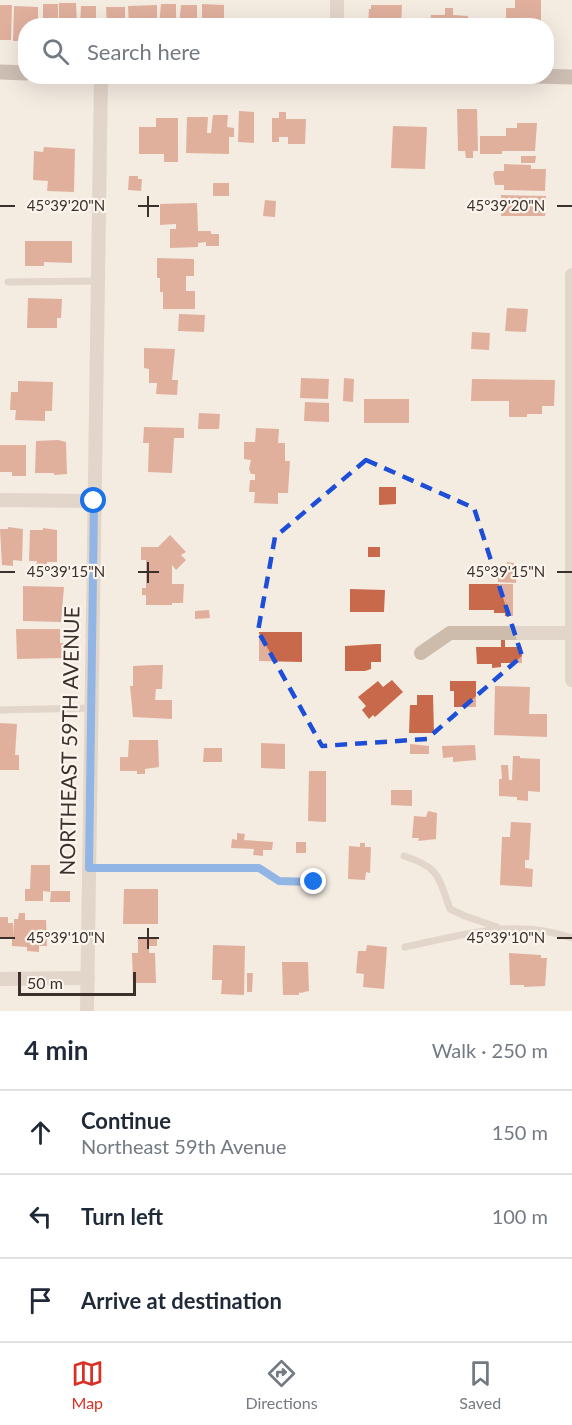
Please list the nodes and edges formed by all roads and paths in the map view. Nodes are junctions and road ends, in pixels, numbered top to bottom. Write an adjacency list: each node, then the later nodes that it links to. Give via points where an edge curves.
1 (337, 0): 2 (street)
2 (337, 18)
3 (0, 72): 4 (street)
4 (18, 73)
5 (554, 76): 6 (street)
6 (572, 77)
7 (101, 84): 9 (street, NORTHEAST 59TH AVENUE)
8 (572, 276): 11 (street)
9 (98, 281): 10 (lane); 13 (street, NORTHEAST 59TH AVENUE)
10 (9, 282)
11 (572, 451): 14 (street)
12 (0, 500): 13 (street)
13 (94, 501): 17 (street, NORTHEAST 59TH AVENUE)
14 (571, 633): 15 (street, via 450,633); 16 (street)
15 (422, 653)
16 (572, 680)
17 (92, 708): 18 (lane); 20 (street, NORTHEAST 59TH AVENUE)
18 (0, 710)
19 (404, 856): 22 (lane, via 426,863 435,872 450,909)
20 (89, 868): 21 (lane, via 259,868 279,881); 25 (street, NORTHEAST 59TH AVENUE)
21 (314, 882)
22 (501, 928): 23 (lane, via 530,928); 24 (lane)
23 (572, 939)
24 (405, 947)
25 (88, 978): 26 (street); 27 (street, NORTHEAST 59TH AVENUE)
26 (0, 979)
27 (87, 1011)

